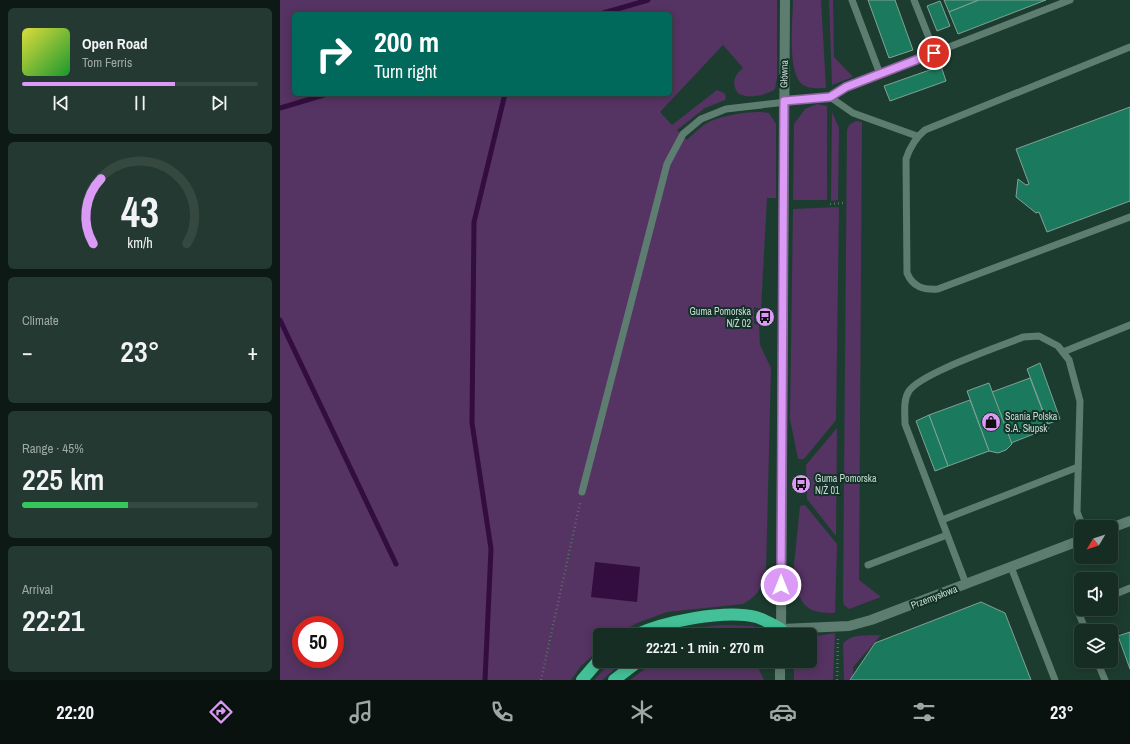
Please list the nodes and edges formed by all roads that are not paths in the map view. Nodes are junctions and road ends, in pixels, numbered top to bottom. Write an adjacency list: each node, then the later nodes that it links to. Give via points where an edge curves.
1 (785, 0): 9 (main road, Główna)
2 (852, 0): 7 (lane)
3 (914, 0): 6 (lane)
4 (1069, 0): 6 (lane)
5 (1130, 47): 10 (lane, via 925,130)
6 (934, 53): 7 (lane)
7 (880, 74): 8 (lane, via 846,87)
8 (830, 97): 9 (lane); 10 (lane, via 853,113)
9 (784, 101): 15 (lane, via 726,109 701,119 683,134 670,158); 29 (main road, Główna)
10 (917, 136): 11 (lane, via 906,159 907,273 911,281 919,287 927,290 938,289)
11 (1130, 217)
12 (1130, 325): 13 (lane)
13 (1063, 352): 14 (lane, via 1069,360 1080,401); 16 (lane, via 1058,346 1039,336 1023,337 927,376 909,391 904,405 905,424)
14 (1078, 467): 16 (lane); 17 (lane, via 1077,512)
15 (582, 492)
16 (942, 520): 20 (lane)
17 (1080, 520)
18 (1130, 521): 19 (main road)
19 (1118, 525)
20 (947, 535): 22 (lane); 24 (lane)
21 (1074, 543): 23 (main road, Przemysłowa)
22 (868, 565)
23 (1011, 567): 24 (main road, Przemysłowa); 38 (lane)
24 (966, 584): 30 (main road, Przemysłowa, via 871,620 849,626)
25 (1130, 588): 26 (lane)
26 (1118, 593)
27 (653, 628): 28 (highway, via 667,623 722,615 756,617)
28 (774, 628)
29 (781, 628)
30 (817, 628)
31 (593, 668): 35 (highway)
32 (630, 668): 36 (highway)
33 (780, 668): 37 (main road)
34 (1100, 668): 39 (lane)
35 (582, 680)
36 (614, 680)
37 (780, 680)
38 (1055, 680)
39 (1105, 680)

